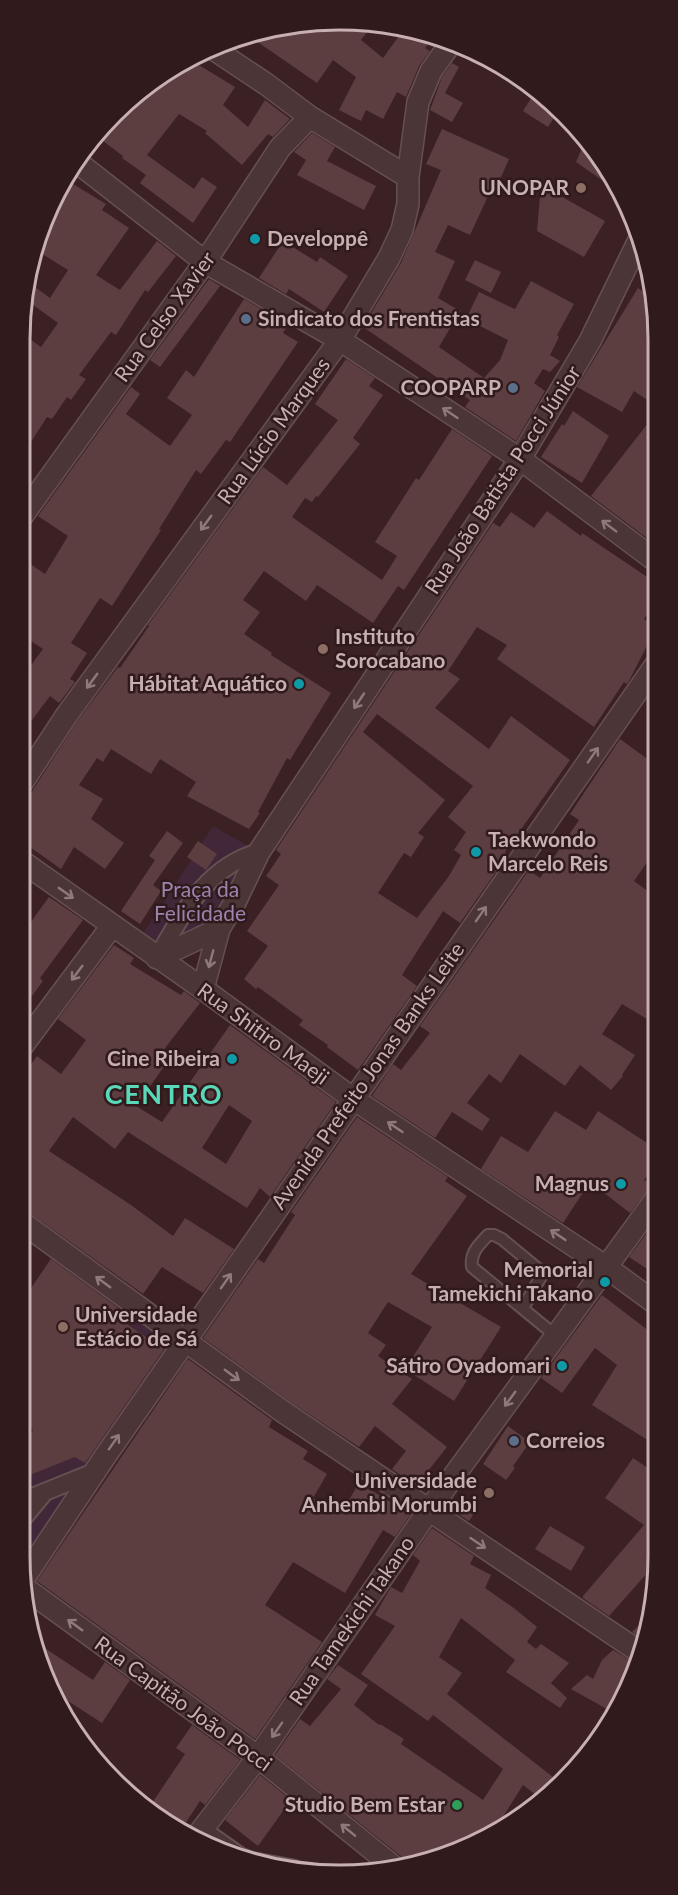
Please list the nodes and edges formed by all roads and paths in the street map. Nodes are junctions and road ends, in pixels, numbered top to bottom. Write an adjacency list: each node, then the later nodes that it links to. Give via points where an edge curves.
1 (447, 50): 5 (street, Rua Lúcio Marques, via 431,71 421,95)
2 (222, 54): 3 (street)
3 (310, 117): 5 (street); 7 (street, Rua Celso Xavier, via 280,148)
4 (83, 166): 7 (street)
5 (408, 177): 8 (street, Rua Lúcio Marques, via 408,204 395,247)
6 (634, 249): 9 (street, Rua João Batista Pocci Júnior, via 590,341)
7 (206, 262): 8 (street); 10 (street, Rua Celso Xavier)
8 (340, 340): 9 (street, one-way to 8); 13 (street, Rua Lúcio Marques, one-way to 13)
9 (520, 459): 11 (street, one-way to 9); 14 (street, Rua João Batista Pocci Júnior, one-way to 14)
10 (30, 487)
11 (648, 555)
12 (648, 676): 21 (street, Avenida Prefeito Jonas Banks Leite, one-way to 12)
13 (30, 771)
14 (259, 852): 17 (street, Rua João Batista Pocci Júnior); 18 (street, via 232,862 210,881 181,917)
15 (30, 867): 16 (street, Rua Shitiro Maeji, one-way to 16)
16 (112, 926): 18 (street, Rua Shitiro Maeji); 20 (street, one-way to 20)
17 (219, 929): 18 (street); 19 (street, Rua João Batista Pocci Júnior, one-way to 19)
18 (157, 958): 19 (street, Rua Shitiro Maeji)
19 (203, 989): 21 (street, Rua Shitiro Maeji)
20 (30, 1036)
21 (352, 1098): 24 (street, Rua Shitiro Maeji, one-way to 21); 28 (street, Avenida Prefeito Jonas Banks Leite, one-way to 21)
22 (648, 1210): 24 (street, Rua Tamekichi Takano)
23 (30, 1228): 28 (street, one-way to 23)
24 (606, 1267): 25 (street, Rua Shitiro Maeji); 27 (street, Rua Tamekichi Takano)
25 (648, 1298)
26 (523, 1308): 26 (lane, via 472,1267 473,1251 488,1235 502,1239 543,1273); 27 (lane)
27 (556, 1336): 34 (street, Rua Tamekichi Takano, one-way to 34)
28 (184, 1341): 29 (street, Avenida Prefeito Jonas Banks Leite, one-way to 28); 34 (street, one-way to 34)
29 (94, 1472): 30 (street, Avenida Prefeito Jonas Banks Leite); 31 (street)
30 (81, 1490): 35 (street, Avenida Prefeito Jonas Banks Leite); 36 (street, Avenida Prefeito Jonas Banks Leite)
31 (45, 1492): 32 (street); 33 (street)
32 (30, 1498)
33 (30, 1510)
34 (429, 1510): 38 (street, one-way to 38); 39 (street, Rua Tamekichi Takano, one-way to 39)
35 (30, 1548)
36 (31, 1568)
37 (33, 1595): 39 (street, Rua Capitão João Pocci, one-way to 37)
38 (634, 1648)
39 (258, 1757): 40 (street, Rua Tamekichi Takano); 41 (street, Rua Capitão João Pocci, one-way to 39)
40 (200, 1832)
41 (387, 1861)

